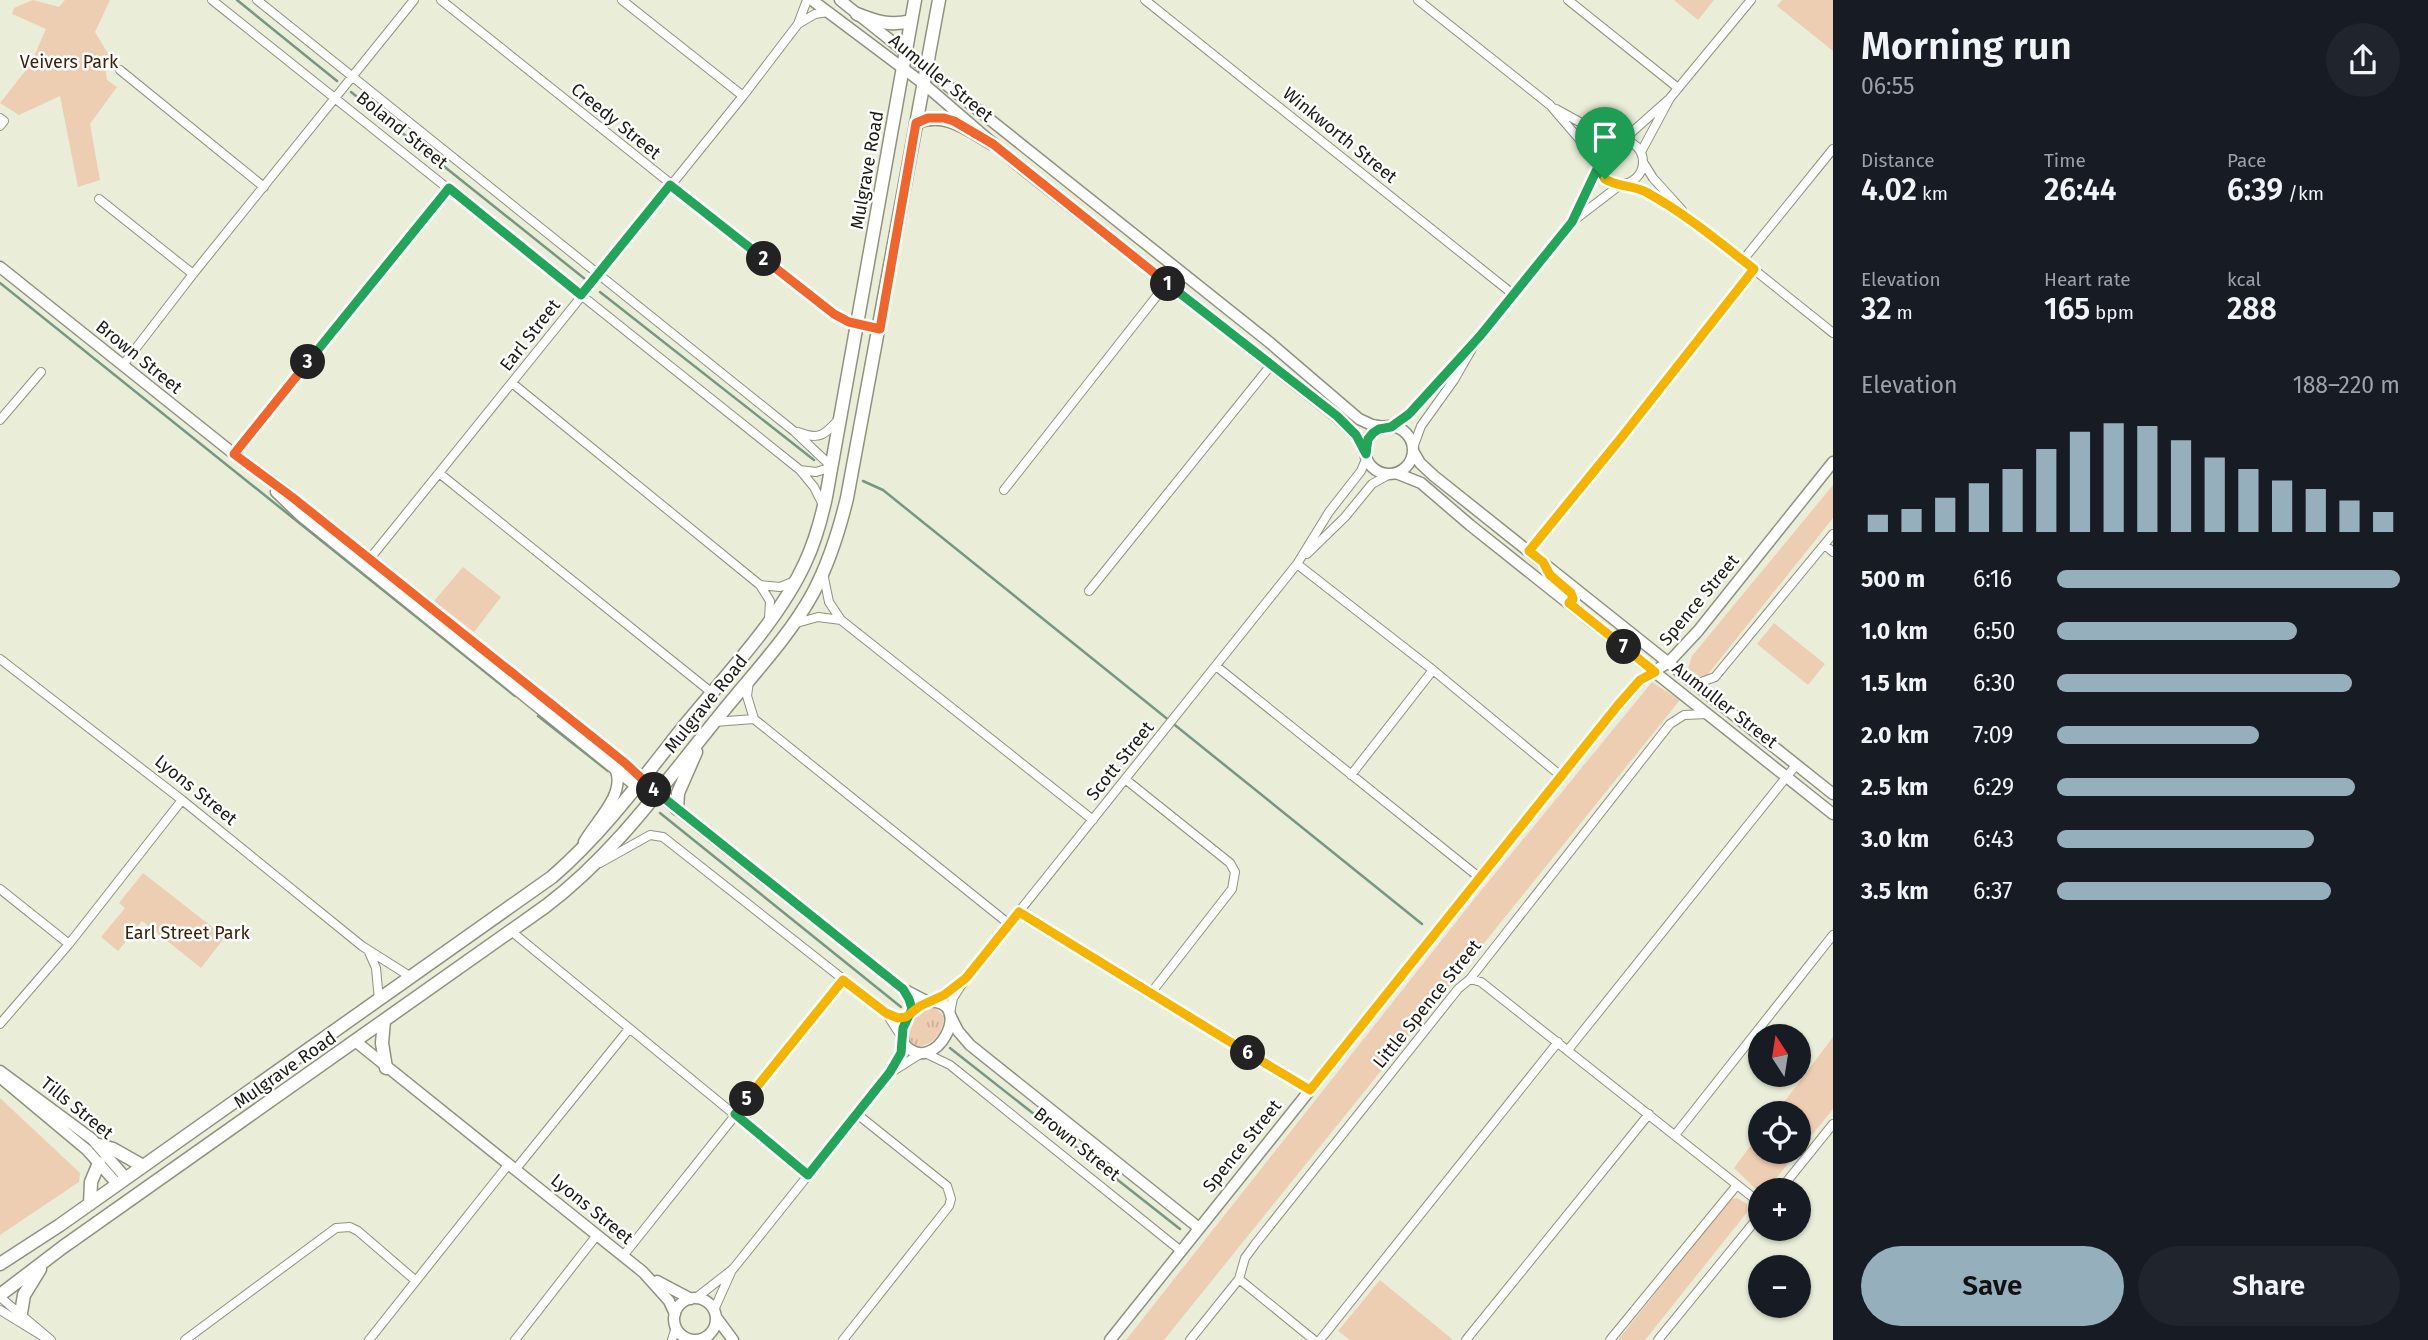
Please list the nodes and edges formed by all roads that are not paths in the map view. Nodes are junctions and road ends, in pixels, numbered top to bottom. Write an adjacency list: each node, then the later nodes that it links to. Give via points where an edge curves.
1 (212, 0): 27 (street, Boland Street)
2 (257, 0): 23 (street, Boland Street)
3 (414, 0): 23 (street)
4 (441, 0): 38 (street, Creedy Street)
5 (622, 0): 26 (street)
6 (807, 0): 18 (street, Earl Street)
7 (812, 0): 15 (street, Aumuller Street)
8 (840, 0): 16 (street, Aumuller Street)
9 (915, 0): 17 (main road, Mulgrave Road)
10 (939, 0): 21 (main road, Mulgrave Road)
11 (1146, 0): 53 (street, Winkworth Street)
12 (1418, 0): 29 (street)
13 (1568, 0): 25 (street)
14 (1751, 0): 25 (street)
15 (828, 12): 18 (street); 20 (street, Aumuller Street)
16 (857, 14): 17 (main road, via 890,24); 19 (street, Aumuller Street)
17 (911, 21): 19 (main road, Mulgrave Road)
18 (798, 24): 26 (street, Earl Street)
19 (906, 52): 20 (main road, Mulgrave Road); 21 (street, Aumuller Street)
20 (903, 67): 24 (street, Aumuller Street); 54 (main road, Mulgrave Road)
21 (925, 68): 24 (main road, Mulgrave Road); 37 (street, Aumuller Street)
22 (120, 71): 40 (street)
23 (352, 76): 27 (street); 49 (street, Boland Street)
24 (924, 84): 30 (main road, Mulgrave Road); 32 (street, Aumuller Street)
25 (1678, 88): 28 (street)
26 (743, 96): 38 (street, Earl Street)
27 (336, 98): 40 (street); 41 (street, Boland Street)
28 (1670, 98): 31 (street); 34 (street)
29 (1550, 106): 31 (street); 36 (street)
30 (916, 123): 32 (main road, via 944,118); 55 (main road, Mulgrave Road)
31 (1618, 141): 34 (street, via 1633,144); 36 (street, via 1604,147)
32 (993, 144): 43 (street, Aumuller Street)
33 (1833, 149): 46 (street)
34 (1641, 152): 35 (street)
35 (1643, 162): 39 (street, via 1639,176); 44 (street)
36 (1598, 164): 39 (street, via 1605,179); 45 (street)
37 (1045, 165): 43 (street, via 1041,174); 64 (street, Aumuller Street, via 1359,419)
38 (670, 185): 49 (street, Earl Street); 54 (street, Creedy Street, via 834,314)
39 (1622, 185): 44 (street, via 1643,190); 45 (street)
40 (264, 187): 50 (street)
41 (449, 188): 52 (street, Boland Street); 67 (street)
42 (99, 199): 50 (street)
43 (1081, 215): 51 (street, Aumuller Street)
44 (1686, 215): 46 (street)
45 (1572, 222): 53 (street)
46 (1743, 260): 48 (street)
47 (0, 268): 58 (street, Brown Street)
48 (1754, 269): 56 (street); 78 (street)
49 (598, 273): 52 (street, Earl Street); 65 (street, Boland Street)
50 (193, 274): 58 (street)
51 (1167, 284): 59 (street, Aumuller Street); 74 (street)
52 (581, 295): 61 (street, Earl Street); 71 (street, Boland Street)
53 (1514, 295): 57 (street)
54 (858, 324): 55 (street, Creedy Street); 62 (main road, Mulgrave Road)
55 (880, 329): 83 (main road, Mulgrave Road, via 841,524)
56 (1833, 333)
57 (1480, 336): 64 (street, via 1409,414); 66 (street, via 1421,426)
58 (123, 365): 67 (street, Brown Street)
59 (1270, 365): 68 (street, Aumuller Street, via 1348,426); 86 (street)
60 (41, 372): 63 (street)
61 (512, 383): 72 (street, Earl Street); 85 (street)
62 (841, 416): 65 (street, via 816,437); 70 (main road, Mulgrave Road)
63 (0, 420)
64 (1388, 427): 66 (street, via 1402,430); 68 (street, via 1368,439)
65 (795, 432): 70 (street, Boland Street)
66 (1413, 449): 73 (street, via 1408,465); 78 (street, Aumuller Street, via 1427,470)
67 (234, 454): 81 (street, Brown Street)
68 (1366, 456): 73 (street, via 1379,472); 82 (street, Scott Street, via 1361,471)
69 (1833, 462): 92 (street, Spence Street)
70 (832, 467): 71 (street); 75 (main road, Mulgrave Road)
71 (800, 470): 75 (street, Boland Street)
72 (439, 473): 81 (street, Earl Street); 99 (street)
73 (1393, 473): 82 (street, Scott Street, via 1372,484); 87 (street, Aumuller Street, via 1425,486)
74 (1004, 490)
75 (824, 508): 84 (main road, Mulgrave Road)
76 (1833, 534): 77 (street)
77 (1825, 545): 79 (street); 96 (street)
78 (1529, 551): 80 (street, Aumuller Street)
79 (1833, 552)
80 (1543, 562): 87 (street, via 1550,575 1573,595); 92 (street, Aumuller Street)
81 (367, 563): 106 (street, Brown Street); 111 (street, Brown Street)
82 (1297, 564): 93 (street, Scott Street); 94 (street)
83 (823, 573): 88 (street, via 829,602); 90 (main road, Mulgrave Road)
84 (797, 580): 85 (street, via 780,587); 89 (main road, Mulgrave Road)
85 (760, 585): 89 (street, via 771,607)
86 (1089, 591)
87 (1569, 603): 95 (street, Aumuller Street)
88 (841, 620): 90 (street, via 818,617); 117 (street)
89 (769, 621): 99 (main road, Mulgrave Road)
90 (793, 624): 97 (main road, Mulgrave Road)
91 (0, 660): 114 (street, Lyons Street)
92 (1669, 662): 95 (street, Spence Street); 98 (street, Aumuller Street)
93 (1216, 666): 107 (street); 110 (street, Scott Street)
94 (1433, 670): 107 (street); 108 (street)
95 (1655, 672): 101 (street, Aumuller Street); 108 (street, Spence Street, via 1636,684)
96 (1716, 677): 98 (street); 100 (street)
97 (750, 678): 102 (street, via 747,696); 103 (main road, Mulgrave Road)
98 (1696, 684): 100 (street, Aumuller Street)
99 (711, 692): 111 (main road, Mulgrave Road)
100 (1716, 701): 105 (street, Aumuller Street)
101 (1709, 714): 109 (street, Aumuller Street); 130 (street, Little Spence Street, via 1684,715 1672,722)
102 (754, 719): 103 (street); 123 (street)
103 (714, 722): 104 (main road, Mulgrave Road)
104 (703, 736): 112 (main road, Mulgrave Road); 115 (main road, via 678,793)
105 (1796, 765): 109 (street); 113 (street, Aumuller Street)
106 (616, 771): 111 (street, Brown Street); 118 (street, via 616,791)
107 (1351, 775): 120 (street)
108 (1561, 776): 120 (street, Spence Street)
109 (1787, 776): 116 (street, Aumuller Street); 148 (street)
110 (1125, 779): 117 (street, Scott Street); 133 (street, via 1230,863 1235,872 1232,889)
111 (640, 782): 112 (main road, Brown Street); 118 (main road, Mulgrave Road)
112 (658, 794): 115 (street, Brown Street); 119 (main road, Mulgrave Road)
113 (1833, 794)
114 (182, 800): 126 (street); 127 (street, Lyons Street)
115 (677, 809): 132 (street, Brown Street)
116 (1833, 814)
117 (1093, 820): 122 (street, Scott Street)
118 (578, 853): 128 (main road, Mulgrave Road)
119 (595, 866): 124 (main road, Mulgrave Road); 131 (street, via 642,839 659,835)
120 (1480, 878): 155 (street, Spence Street)
121 (0, 889): 126 (street)
122 (1019, 912): 123 (street, Scott Street); 133 (street)
123 (1009, 924): 129 (street, Scott Street)
124 (511, 931): 139 (main road, Mulgrave Road); 142 (street)
125 (1833, 935): 160 (street)
126 (69, 944): 140 (street)
127 (369, 951): 128 (street, Lyons Street); 134 (street)
128 (411, 977): 134 (main road, Mulgrave Road)
129 (966, 978): 135 (street, Scott Street); 138 (street, Scott Street, via 954,996)
130 (1470, 979): 146 (street, via 1480,981); 181 (street, Little Spence Street, via 1256,1243)
131 (843, 980): 136 (street); 156 (street)
132 (903, 989): 135 (street, Brown Street); 137 (street, via 911,1003)
133 (1151, 993): 155 (street)
134 (379, 1000): 141 (main road, Mulgrave Road)
135 (929, 1002): 137 (street); 138 (street, via 943,1004)
136 (886, 1013): 137 (street, via 898,1018); 143 (street)
137 (910, 1014): 143 (street)
138 (950, 1014): 144 (street); 147 (street, Brown Street)
139 (384, 1021): 145 (main road, Mulgrave Road); 151 (main road)
140 (0, 1024)
141 (340, 1027): 145 (main road); 163 (main road, Mulgrave Road)
142 (629, 1029): 156 (street); 164 (street)
143 (902, 1040): 149 (street, via 909,1050); 153 (street, via 901,1053)
144 (943, 1040): 147 (street, Brown Street, via 954,1037); 149 (street); 150 (street, via 941,1052)
145 (355, 1041): 151 (street, Lyons Street); 170 (main road, Mulgrave Road)
146 (1558, 1042): 148 (street); 201 (street)
147 (970, 1045): 172 (street, Brown Street)
148 (1568, 1050): 158 (street)
149 (923, 1053): 150 (street, Brown Street); 153 (street)
150 (950, 1065): 175 (street, Brown Street)
151 (386, 1068): 164 (street, Lyons Street)
152 (0, 1070): 161 (street, Tills Street)
153 (890, 1072): 157 (street)
154 (0, 1077): 162 (street, Tills Street)
155 (1310, 1090): 172 (street, Spence Street)
156 (735, 1114): 165 (street); 176 (street)
157 (857, 1114): 165 (street); 197 (street, via 941,1181 951,1199)
158 (1649, 1114): 160 (street); 202 (street)
159 (1833, 1125): 166 (street)
160 (1675, 1135): 168 (street)
161 (99, 1145): 163 (main road); 167 (street, Tills Street)
162 (100, 1163): 167 (street, Tills Street); 171 (main road, via 91,1182)
163 (143, 1166): 167 (main road, Mulgrave Road)
164 (512, 1168): 174 (street, Lyons Street); 182 (street)
165 (808, 1175): 179 (street)
166 (1790, 1178)
167 (122, 1181): 170 (main road); 171 (main road, Mulgrave Road)
168 (1737, 1185): 169 (street); 203 (street)
169 (1748, 1194)
170 (134, 1198): 177 (main road, Mulgrave Road)
171 (90, 1204): 178 (main road, Mulgrave Road)
172 (1199, 1228): 175 (street, Spence Street)
173 (1748, 1229): 204 (street)
174 (597, 1235): 176 (street, Lyons Street); 194 (street)
175 (1181, 1251): 198 (street, Spence Street)
176 (623, 1256): 180 (street, Lyons Street)
177 (44, 1263): 183 (main road, Mulgrave Road); 186 (main road, via 24,1295)
178 (0, 1264)
179 (733, 1269): 184 (street); 188 (street)
180 (643, 1272): 184 (street, Lyons Street); 187 (street, Lyons Street)
181 (1239, 1279): 199 (street, Little Spence Street); 200 (street)
182 (416, 1281): 192 (street, via 358,1231 336,1228); 193 (street)
183 (0, 1296): 186 (street)
184 (694, 1298): 187 (street, via 681,1304); 188 (street, via 707,1302)
185 (0, 1310): 191 (street)
186 (21, 1313): 191 (street)
187 (675, 1314): 189 (street)
188 (715, 1314): 190 (street, via 714,1329); 196 (street)
189 (676, 1327): 190 (street, via 683,1336); 195 (street)
190 (703, 1339)
191 (50, 1340)
192 (185, 1340)
193 (369, 1340)
194 (514, 1340)
195 (671, 1340)
196 (733, 1340)
197 (843, 1340)
198 (1110, 1340)
199 (1190, 1340)
200 (1314, 1340)
201 (1320, 1340)
202 (1466, 1340)
203 (1610, 1340)
204 (1658, 1340)

